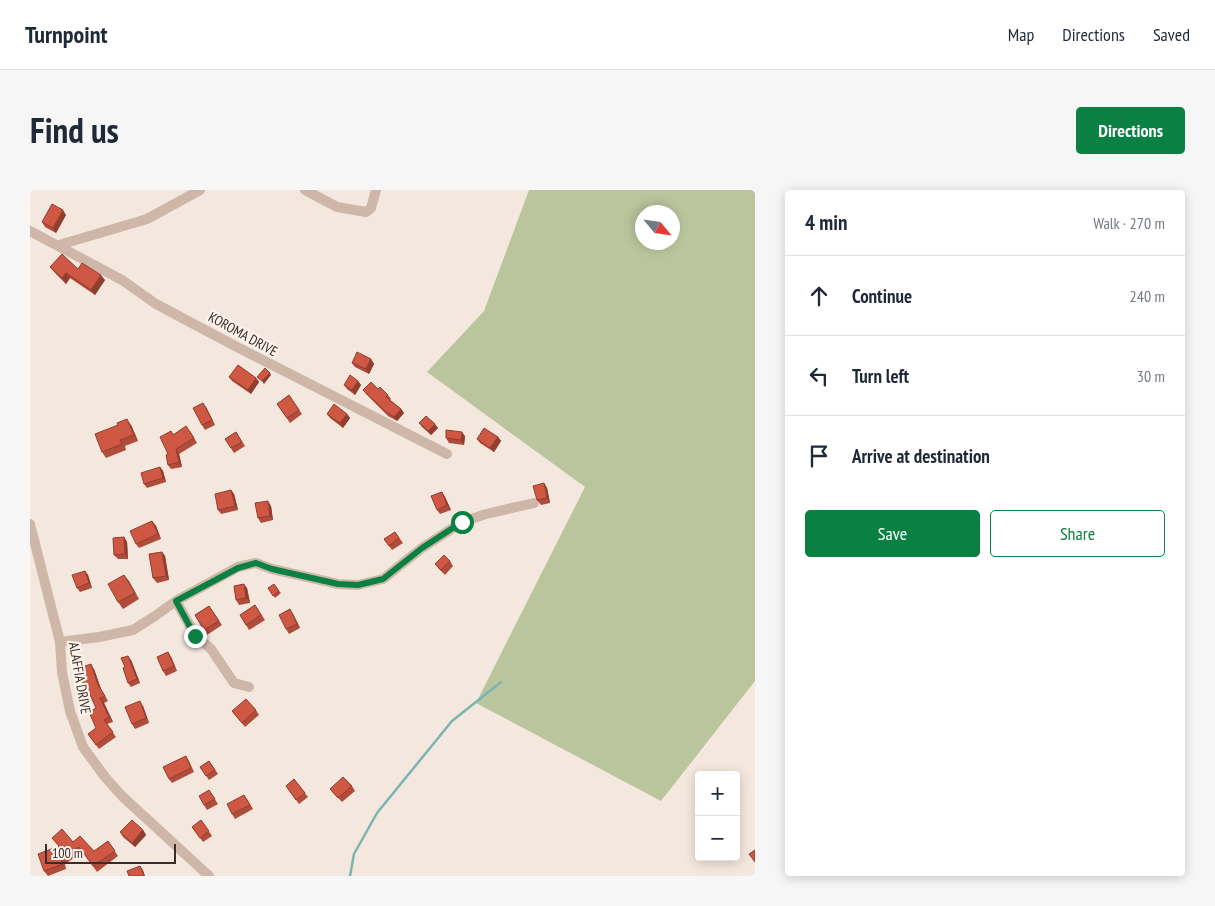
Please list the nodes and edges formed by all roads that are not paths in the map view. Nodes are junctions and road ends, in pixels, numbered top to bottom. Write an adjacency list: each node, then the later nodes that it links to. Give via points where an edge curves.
1 (200, 190): 5 (street, via 147,219)
2 (305, 190): 3 (street, via 337,207 366,212 371,208)
3 (376, 190)
4 (30, 231): 5 (street, KOROMA DRIVE)
5 (59, 246): 6 (street, KOROMA DRIVE, via 122,280 156,304)
6 (447, 454)
7 (534, 503): 9 (street, via 462,522 383,579 358,585 338,584 256,563 238,568)
8 (30, 524): 10 (street, ALAFFIA DRIVE)
9 (176, 601): 10 (street, via 133,630); 11 (street, via 195,636 211,649 234,682)
10 (60, 642): 12 (street, ALAFFIA DRIVE, via 70,711 83,747 124,797)
11 (248, 687)
12 (209, 876)

